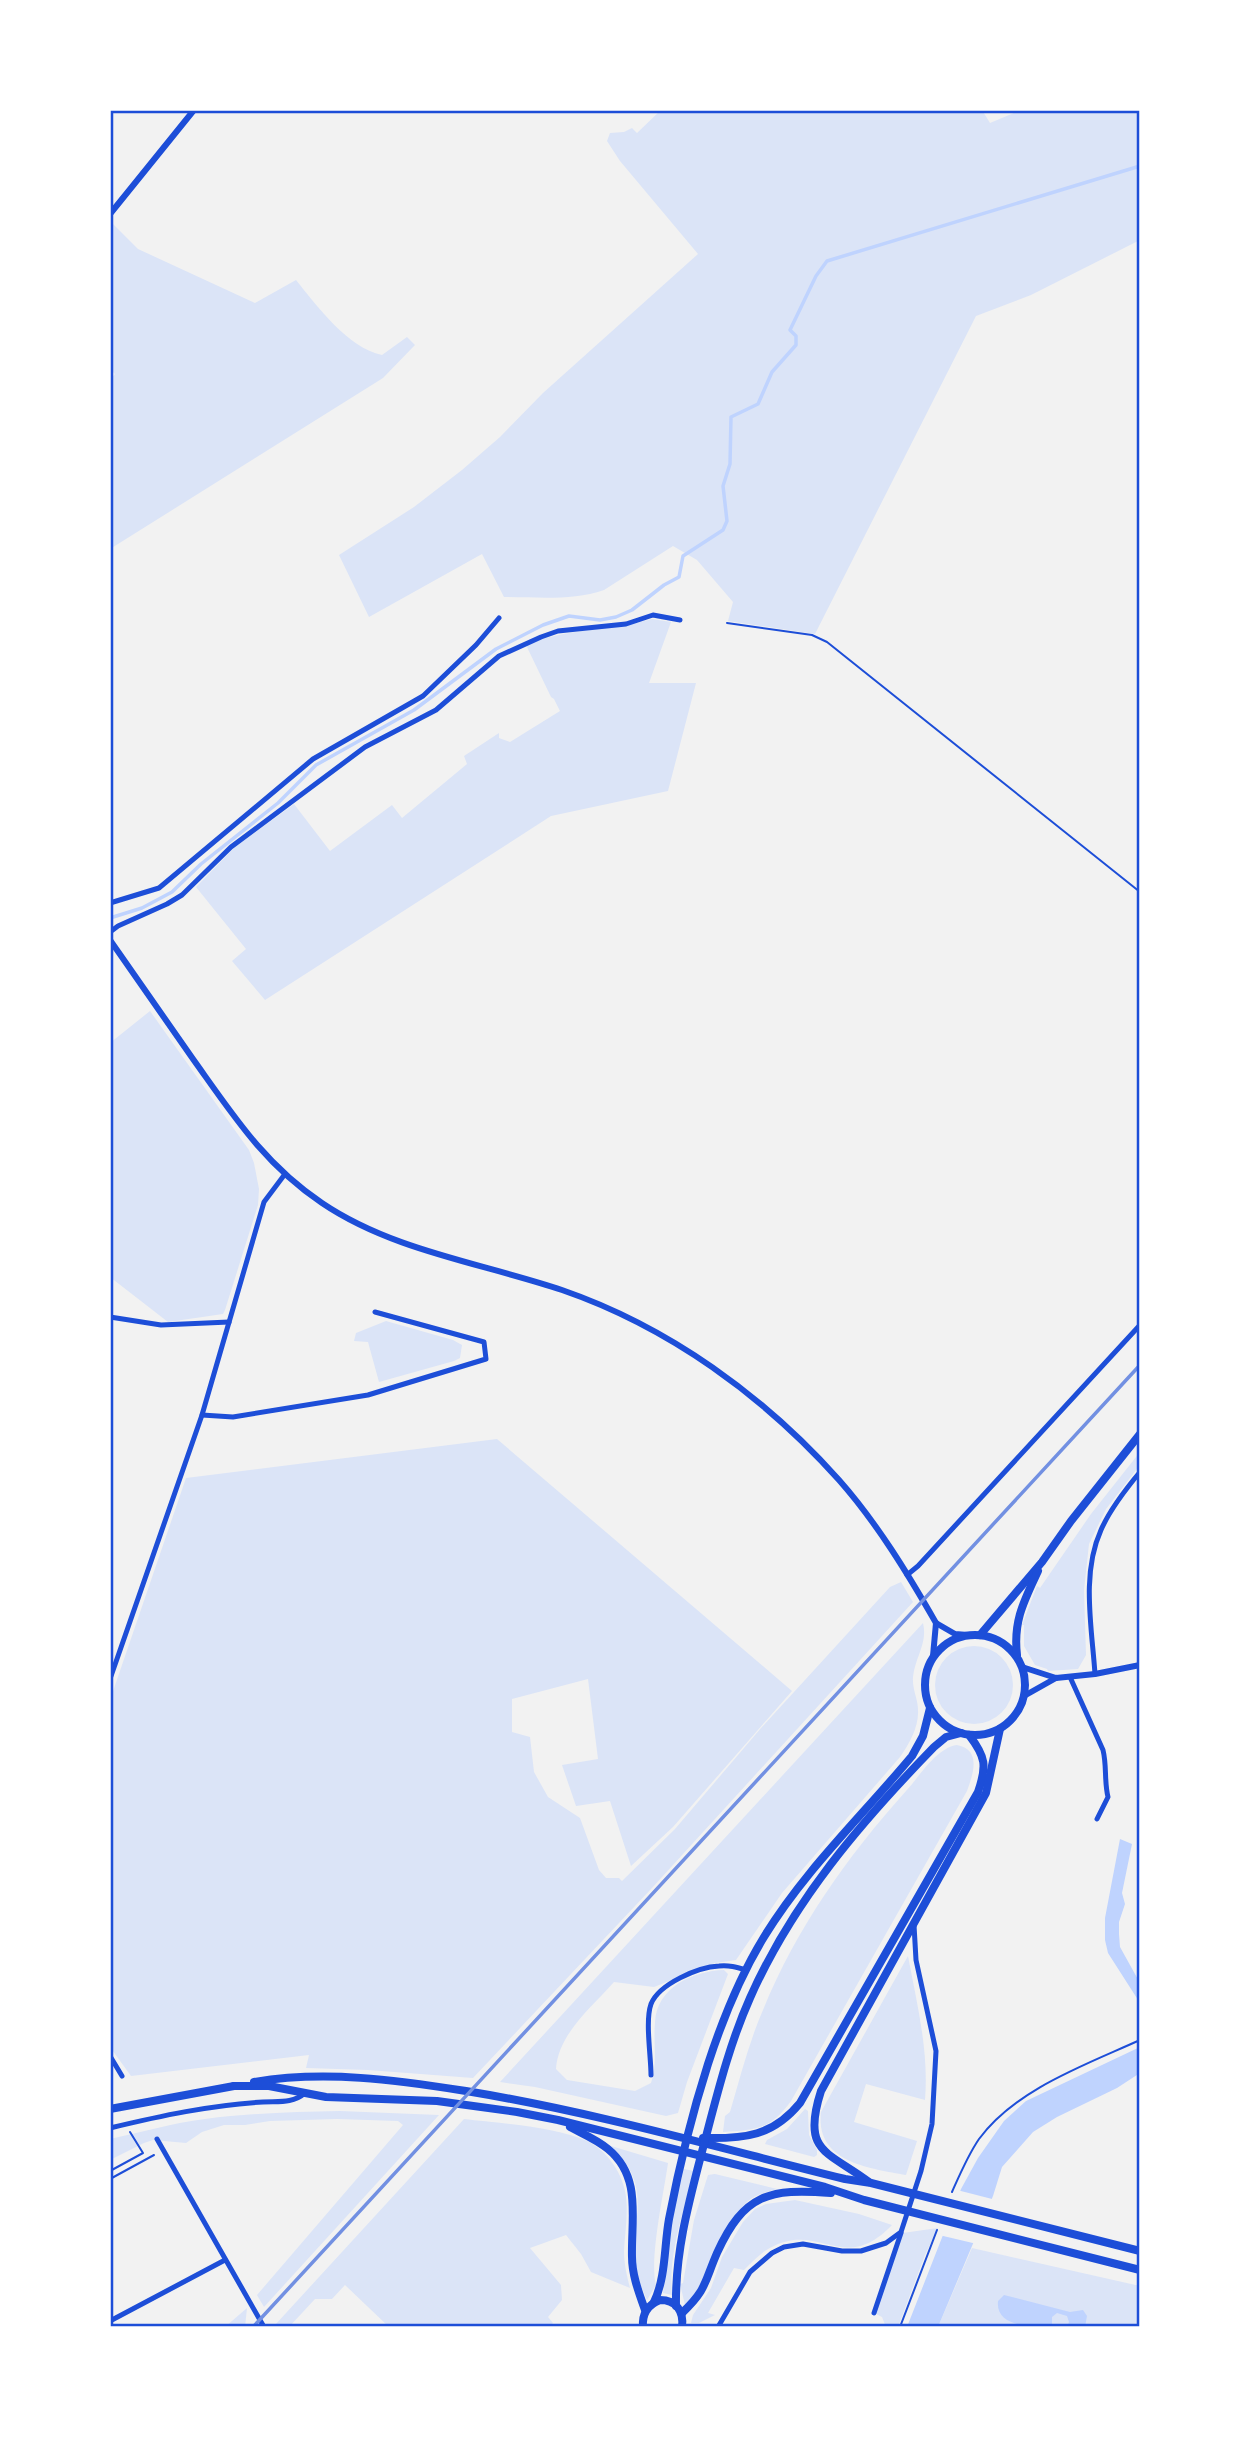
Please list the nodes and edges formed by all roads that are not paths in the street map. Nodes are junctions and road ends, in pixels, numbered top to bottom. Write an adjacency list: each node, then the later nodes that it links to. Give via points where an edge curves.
1 (194, 110): 2 (street)
2 (110, 214)
3 (499, 618): 5 (street, via 423,696 313,759 159,888)
4 (680, 620): 6 (street, via 653,615 626,624 558,631 499,656 436,710 365,747 230,847 181,895)
5 (110, 903)
6 (110, 932)
7 (110, 940): 8 (street, via 248,1138)
8 (285, 1174): 11 (street, via 264,1202); 17 (street, via 362,1226 578,1296 684,1348 745,1392 839,1481)
9 (374, 1312): 13 (street, via 484,1342 486,1359 368,1395 233,1417)
10 (110, 1317): 11 (street, via 161,1325)
11 (229, 1322): 13 (street)
12 (1140, 1325): 17 (street)
13 (202, 1415): 28 (street)
14 (1140, 1434): 16 (main road)
15 (1140, 1472): 25 (street, via 1111,1511 1094,1551 1090,1605)
16 (1042, 1562): 19 (main road); 22 (main road, via 1019,1612)
17 (907, 1575): 18 (street)
18 (936, 1623): 20 (street, via 955,1634); 21 (street)
19 (980, 1634): 20 (main road); 22 (main road, via 1001,1642)
20 (968, 1635): 21 (main road)
21 (933, 1656): 30 (main road, via 925,1676)
22 (1017, 1657): 24 (main road)
23 (1140, 1665): 25 (street)
24 (1022, 1667): 26 (street); 29 (main road)
25 (1095, 1674): 27 (street)
26 (1056, 1678): 27 (street); 29 (street)
27 (1070, 1678): 33 (street, via 1106,1762 1108,1797)
28 (110, 1679)
29 (1024, 1696): 31 (main road, via 1016,1714)
30 (930, 1708): 32 (main road, via 943,1724); 35 (main road, via 912,1755 801,1885)
31 (1000, 1729): 32 (main road); 34 (main road, via 986,1793)
32 (965, 1734): 45 (main road, via 983,1756 978,1792 800,2104 771,2129); 53 (main road, via 946,1737 934,1747 833,1859 768,1960 734,2038 689,2203 678,2254)
33 (1097, 1819)
34 (914, 1924): 46 (main road, via 815,2108 815,2132 823,2150); 48 (street, via 915,1960 936,2050 932,2124)
35 (746, 1970): 37 (street, via 715,1966 662,1988 651,2005); 52 (main road, via 708,2063 679,2174)
36 (110, 2056): 38 (street)
37 (651, 2075)
38 (122, 2076)
39 (234, 2086): 40 (main road); 41 (main road); 45 (main road, via 313,2077 423,2083)
40 (304, 2093): 42 (main road, via 437,2101); 43 (street, via 292,2101 193,2110)
41 (110, 2109)
42 (558, 2120): 47 (main road); 54 (main road, via 608,2149 626,2171 633,2200 633,2272)
43 (110, 2128)
44 (157, 2138): 50 (street)
45 (720, 2143): 46 (main road)
46 (871, 2183): 49 (main road)
47 (841, 2193): 51 (main road); 53 (main road, via 796,2191 751,2203 719,2250 704,2290)
48 (901, 2232): 55 (street); 57 (street, via 886,2243 861,2251 803,2244 772,2253 750,2272)
49 (1140, 2251)
50 (225, 2260): 56 (street); 58 (street)
51 (1140, 2270)
52 (654, 2302): 53 (main road, via 666,2300); 54 (main road)
53 (679, 2309): 60 (main road)
54 (645, 2310): 59 (main road)
55 (874, 2313)
56 (110, 2321)
57 (719, 2325): 61 (street)
58 (264, 2327)
59 (643, 2327)
60 (682, 2327)
61 (709, 2327)

